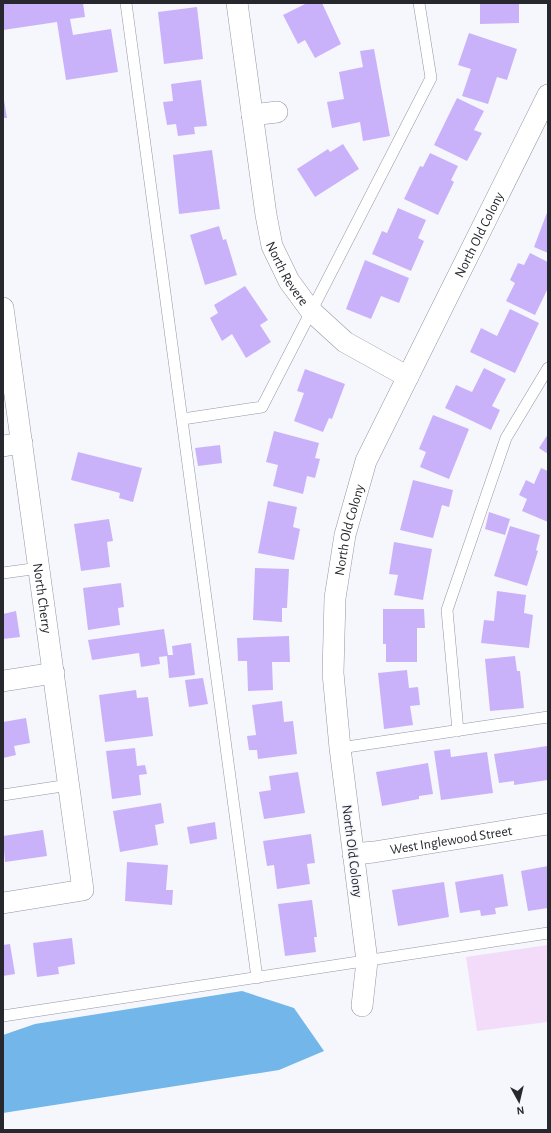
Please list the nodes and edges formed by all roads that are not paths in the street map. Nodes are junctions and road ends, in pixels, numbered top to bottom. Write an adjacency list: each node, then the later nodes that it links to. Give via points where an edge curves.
1 (126, 3): 11 (lane)
2 (237, 3): 6 (street, North Revere)
3 (419, 3): 7 (lane, via 431,78)
4 (548, 95): 10 (street, North Old Colony)
5 (277, 112): 6 (street)
6 (252, 115): 7 (street, North Revere, via 272,246 289,281)
7 (311, 311): 10 (street, North Revere, via 344,342); 11 (lane, via 262,407)
8 (4, 317): 12 (street, North Cherry)
9 (548, 368): 18 (lane, via 506,438 447,610)
10 (408, 377): 19 (street, North Old Colony, via 366,461 345,535 335,598 333,673)
11 (183, 419): 27 (lane)
12 (12, 444): 13 (street, North Cherry)
13 (39, 568): 14 (lane); 15 (street, North Cherry)
14 (3, 573)
15 (54, 673): 16 (street); 20 (street, North Cherry)
16 (3, 680)
17 (548, 717): 18 (lane)
18 (458, 731): 19 (lane)
19 (340, 748): 23 (street, North Old Colony)
20 (69, 784): 21 (lane); 24 (street, North Cherry, via 83,890)
21 (3, 795)
22 (548, 824): 23 (street, West Inglewood Street)
23 (353, 854): 26 (street, North Old Colony)
24 (3, 902)
25 (548, 933): 26 (lane)
26 (367, 961): 27 (lane); 28 (street, North Old Colony)
27 (257, 978): 29 (lane)
28 (362, 1006)
29 (3, 1016)

